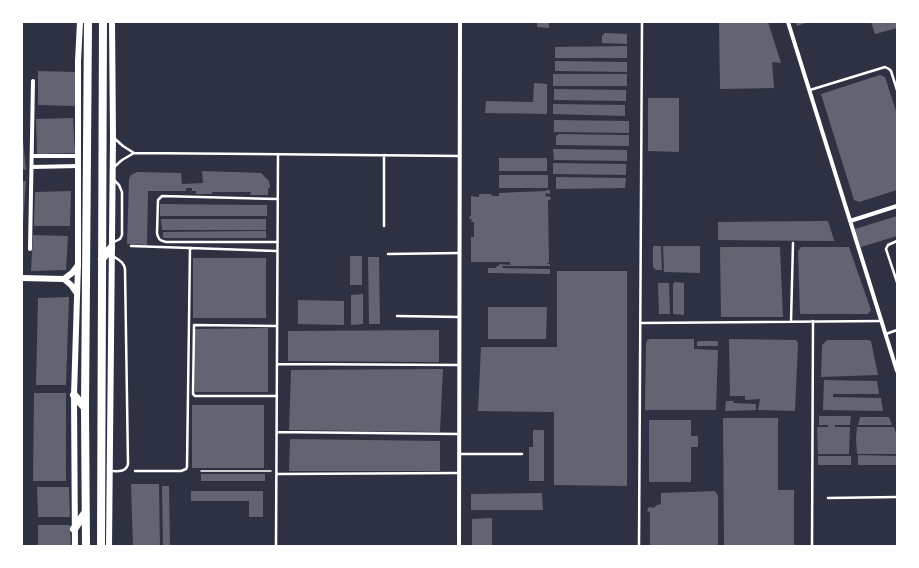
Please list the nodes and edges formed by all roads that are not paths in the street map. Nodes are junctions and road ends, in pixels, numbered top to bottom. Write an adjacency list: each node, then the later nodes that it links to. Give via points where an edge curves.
1 (80, 22): 16 (street)
2 (88, 22): 56 (main road)
3 (103, 22): 36 (main road)
4 (112, 22): 11 (street)
5 (460, 22): 17 (street)
6 (642, 22): 47 (lane)
7 (788, 22): 9 (street)
8 (33, 82): 15 (street)
9 (810, 90): 10 (lane, via 885,67 890,69); 24 (street)
10 (897, 90)
11 (113, 137): 12 (lane); 20 (street)
12 (134, 153): 13 (lane); 20 (lane)
13 (278, 154): 14 (lane); 22 (lane)
14 (384, 155): 17 (lane); 25 (lane)
15 (32, 156): 16 (street); 19 (street)
16 (78, 156): 18 (street)
17 (460, 156): 34 (street)
18 (78, 166): 19 (street); 37 (street)
19 (32, 167): 31 (street)
20 (112, 169): 21 (street)
21 (112, 178): 32 (street); 32 (lane, via 122,192 122,228 121,237)
22 (278, 199): 27 (lane); 27 (lane, via 162,196 158,200 157,233 163,242)
23 (897, 206): 24 (street)
24 (850, 221): 44 (street)
25 (384, 226)
26 (897, 241): 40 (lane, via 888,245 886,249)
27 (278, 242): 33 (lane)
28 (793, 243): 46 (lane)
29 (131, 246): 30 (lane)
30 (190, 248): 33 (lane); 62 (lane, via 187,467 181,471)
31 (30, 249)
32 (111, 249): 36 (main road); 61 (street); 61 (lane, via 124,264 125,269 128,464 124,470)
33 (277, 251): 48 (lane)
34 (459, 253): 35 (lane); 43 (street)
35 (388, 254)
36 (102, 260): 71 (main road)
37 (78, 265): 39 (street); 41 (street)
38 (22, 278): 39 (street)
39 (64, 279): 41 (street)
40 (897, 282)
41 (77, 293): 54 (street)
42 (397, 316): 43 (lane)
43 (459, 317): 52 (street)
44 (882, 320): 45 (lane); 50 (street)
45 (813, 321): 46 (lane); 76 (lane)
46 (791, 322): 47 (lane)
47 (641, 323): 75 (lane)
48 (277, 326): 51 (lane); 55 (lane, via 195,325 193,395)
49 (897, 330): 50 (lane)
50 (886, 334): 53 (street)
51 (277, 364): 52 (lane); 55 (lane)
52 (459, 365): 58 (street)
53 (897, 371)
54 (74, 395): 56 (main road); 68 (street)
55 (277, 396): 57 (lane)
56 (85, 408): 67 (main road)
57 (277, 432): 58 (lane); 63 (lane)
58 (459, 434): 59 (street)
59 (459, 454): 60 (lane); 64 (street)
60 (522, 454)
61 (110, 471): 72 (street)
62 (135, 471)
63 (277, 473): 64 (lane); 73 (lane)
64 (459, 473): 74 (street)
65 (897, 497): 66 (lane)
66 (828, 498)
67 (86, 512): 68 (main road); 70 (main road)
68 (74, 530): 69 (street)
69 (74, 546)
70 (86, 546)
71 (101, 546)
72 (109, 546)
73 (276, 546)
74 (459, 546)
75 (639, 546)
76 (812, 546)

